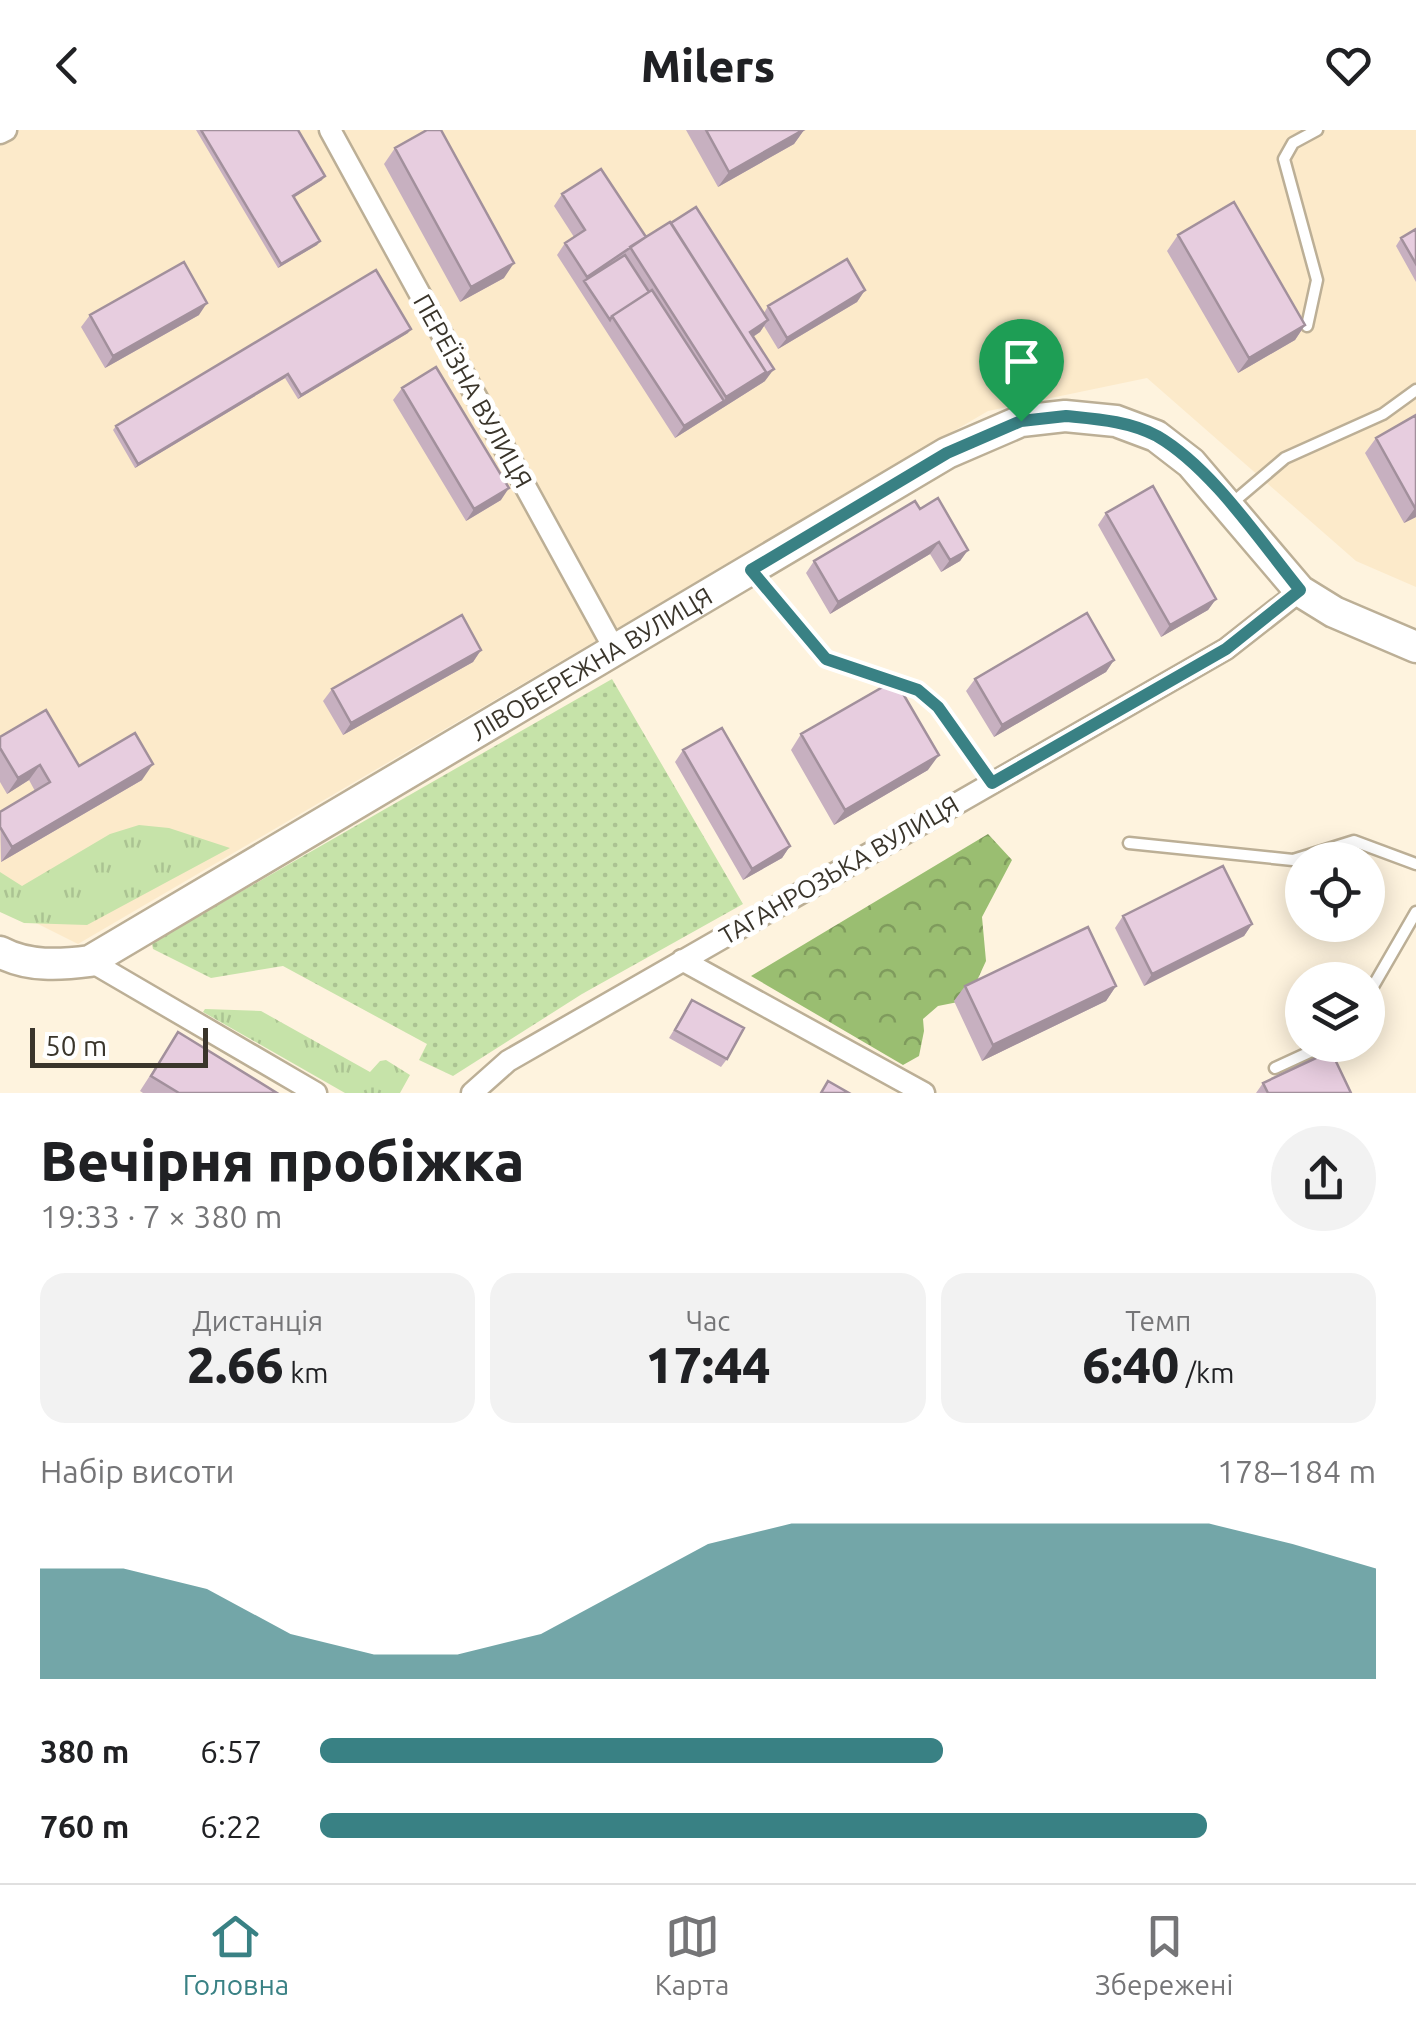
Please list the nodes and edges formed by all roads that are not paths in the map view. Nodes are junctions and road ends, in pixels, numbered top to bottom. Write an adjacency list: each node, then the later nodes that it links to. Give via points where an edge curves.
1 (330, 130): 9 (street, ПЕРЕЇЗНА ВУЛИЦЯ)
2 (1317, 130): 3 (lane, via 1293,143 1284,159 1317,280)
3 (1307, 326)
4 (1416, 390): 5 (lane, via 1383,414 1285,458)
5 (1230, 504): 6 (main road, ЛІВОБЕРЕЖНА ВУЛИЦЯ, via 1156,436 1066,416 1021,421 947,453); 7 (main road, ЛІВОБЕРЕЖНА ВУЛИЦЯ)
6 (751, 570): 9 (main road, ЛІВОБЕРЕЖНА ВУЛИЦЯ); 10 (lane, via 826,659 918,690 938,707)
7 (1300, 590): 8 (main road, ЛІВОБЕРЕЖНА ВУЛИЦЯ); 10 (street, ТАГАНРОЗЬКА ВУЛИЦЯ, via 1226,649)
8 (1416, 647)
9 (616, 652): 16 (main road, ЛІВОБЕРЕЖНА ВУЛИЦЯ)
10 (992, 783): 15 (street, ТАГАНРОЗЬКА ВУЛИЦЯ)
11 (1130, 843): 12 (lane, via 1293,860 1354,841)
12 (1416, 864)
13 (1416, 912): 17 (lane)
14 (5, 960): 16 (main road, ЛІВОБЕРЕЖНА ВУЛИЦЯ)
15 (682, 960): 21 (street, ТАГАНРОЗЬКА ВУЛИЦЯ, via 508,1061); 22 (street, ТАГАНРОЗЬКА ВУЛИЦЯ)
16 (90, 961): 20 (street)
17 (1385, 966)
18 (1288, 1062): 19 (lane)
19 (1275, 1068)
20 (316, 1093)
21 (472, 1093)
22 (924, 1093)

